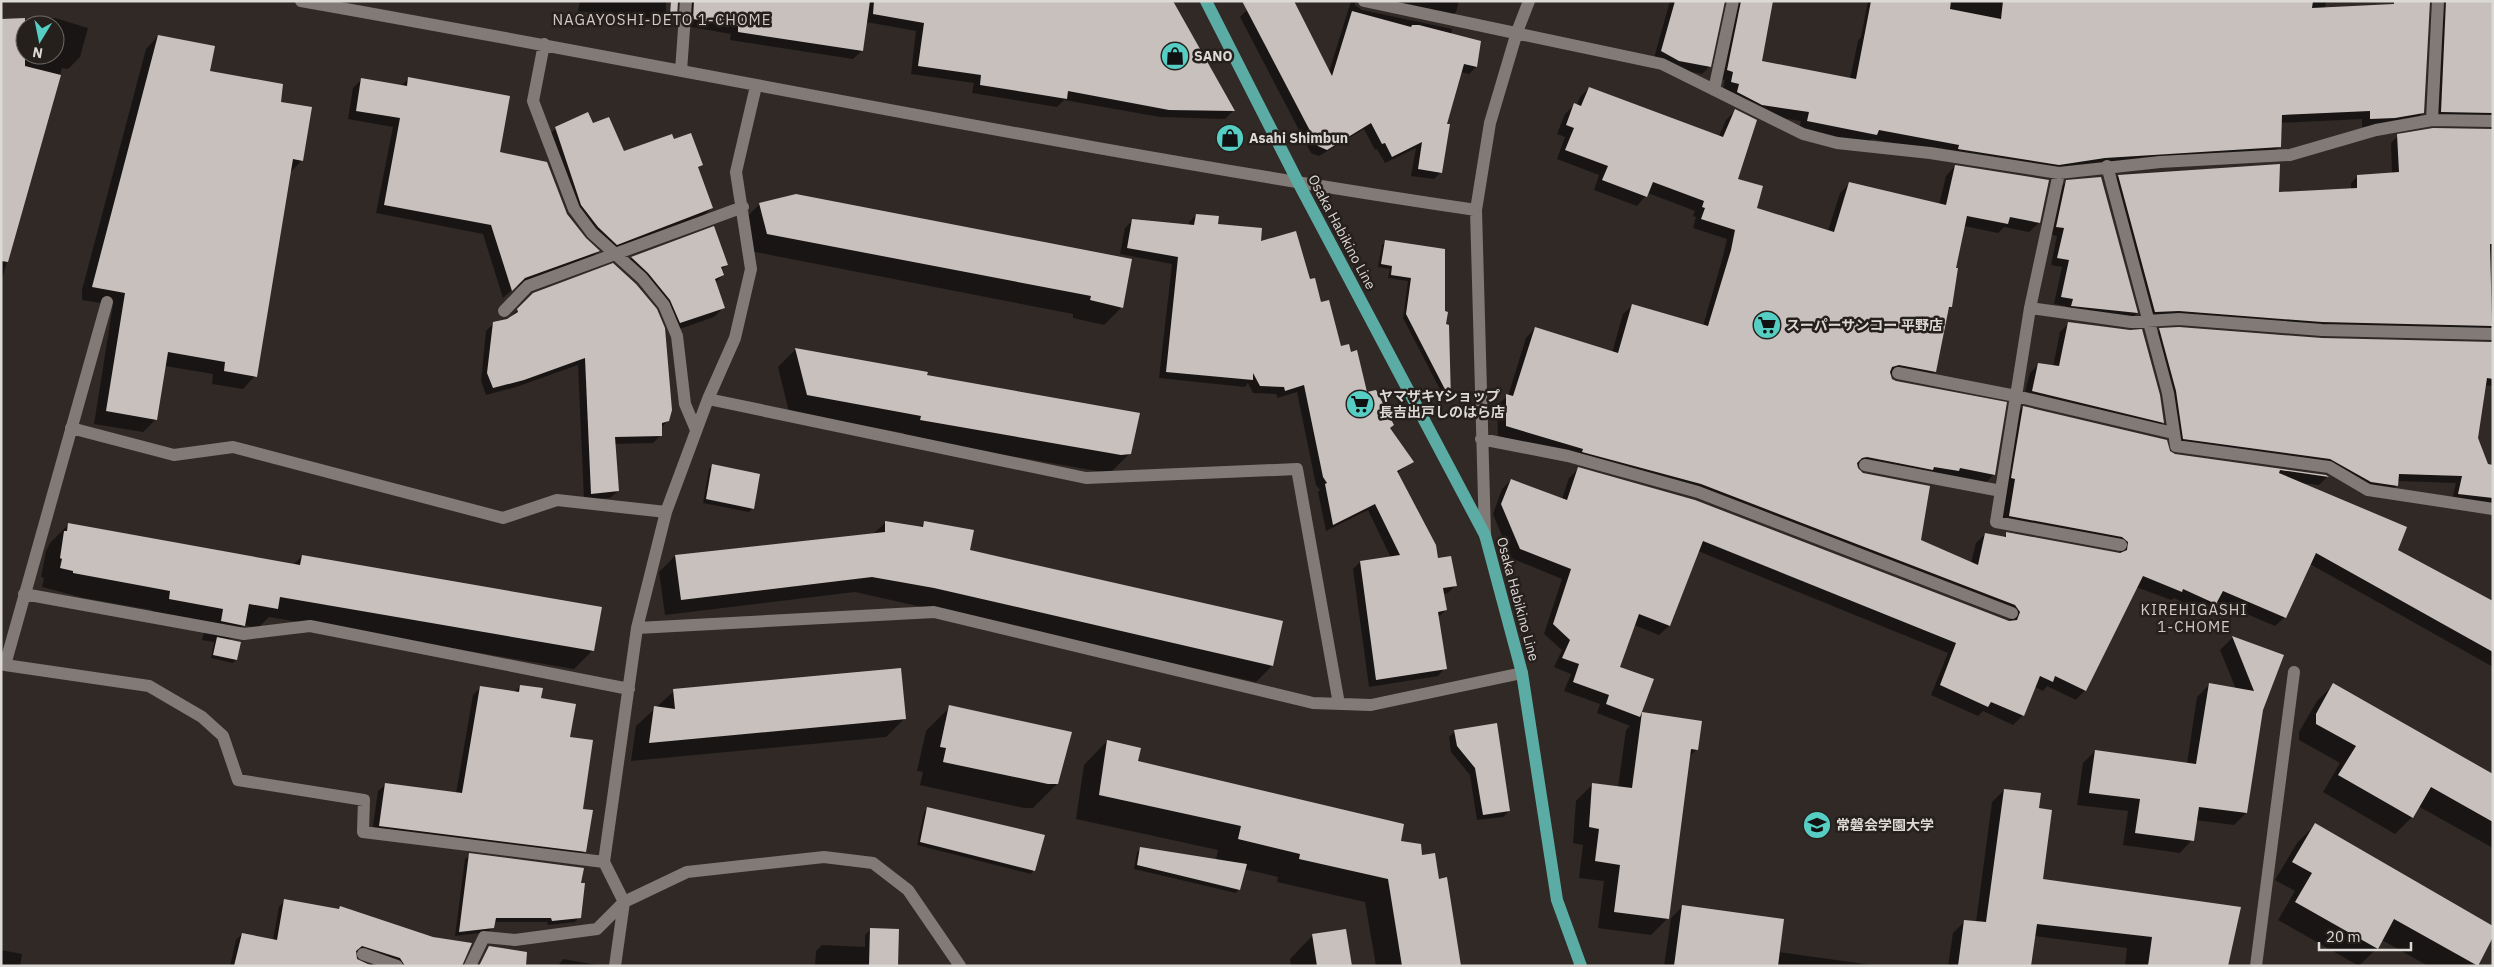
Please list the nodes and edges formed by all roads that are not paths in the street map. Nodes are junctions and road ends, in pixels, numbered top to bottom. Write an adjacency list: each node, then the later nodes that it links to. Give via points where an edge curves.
1 (301, 1): 9 (street)
2 (686, 1): 10 (street)
3 (1206, 1): 17 (main road, Osaka Habikino Line)
4 (1364, 1): 8 (street)
5 (1529, 1): 8 (street)
6 (1733, 1): 12 (street)
7 (2438, 1): 13 (street)
8 (1517, 32): 12 (street, via 1662,64); 19 (street, via 1490,123)
9 (544, 44): 10 (street); 20 (street, via 534,101 574,209 592,233)
10 (682, 71): 11 (street)
11 (756, 86): 17 (street); 18 (street, via 736,172)
12 (1714, 90): 16 (street, via 1803,134 1837,143 1930,153)
13 (2432, 120): 14 (street); 15 (street, via 2376,130 2290,155)
14 (2493, 121)
15 (2106, 166): 16 (street); 24 (street)
16 (2059, 173): 22 (street)
17 (1299, 184): 19 (street); 37 (main road, Osaka Habikino Line)
18 (743, 207): 20 (street); 28 (street, via 750,269 735,338)
19 (1476, 210): 32 (street)
20 (616, 254): 23 (street, via 528,286); 30 (street, via 664,305 678,336 685,404)
21 (107, 302): 29 (street)
22 (2030, 308): 24 (street, via 2132,322); 27 (street)
23 (504, 311)
24 (2150, 321): 25 (street, via 2179,319 2322,330); 31 (street, via 2168,393)
25 (2493, 334)
26 (1898, 373): 27 (street)
27 (2016, 396): 31 (street); 34 (street)
28 (708, 399): 30 (street); 45 (street, via 1086,478 1297,469)
29 (71, 428): 36 (street, via 174,455 233,447 503,518 557,500); 39 (street)
30 (696, 430): 36 (street)
31 (2173, 433): 35 (street, via 2176,446 2330,467 2368,490)
32 (1481, 439): 37 (street); 40 (street, via 1568,456 1698,492)
33 (1865, 465): 34 (street)
34 (2001, 491): 38 (street, via 1996,522)
35 (2493, 508)
36 (666, 512): 41 (street)
37 (1485, 535): 43 (main road, Osaka Habikino Line)
38 (2121, 545)
39 (24, 594): 44 (street, via 244,634 310,626); 46 (street, via 5,665 149,686 202,717 223,736 238,780 364,800 363,832)
40 (2012, 613)
41 (637, 628): 44 (street); 45 (street, via 934,612 1313,703)
42 (2294, 672): 54 (street)
43 (1522, 673): 45 (street, via 1371,705); 53 (main road, Osaka Habikino Line, via 1556,900)
44 (628, 689): 46 (street)
45 (1339, 704)
46 (604, 862): 47 (street)
47 (624, 902): 50 (street, via 597,929 515,940 484,937); 51 (street); 52 (street, via 687,872 824,856 872,863 908,890)
48 (363, 954): 49 (street)
49 (398, 966)
50 (470, 966)
51 (616, 966)
52 (960, 966)
53 (1581, 966)
54 (2256, 966)

